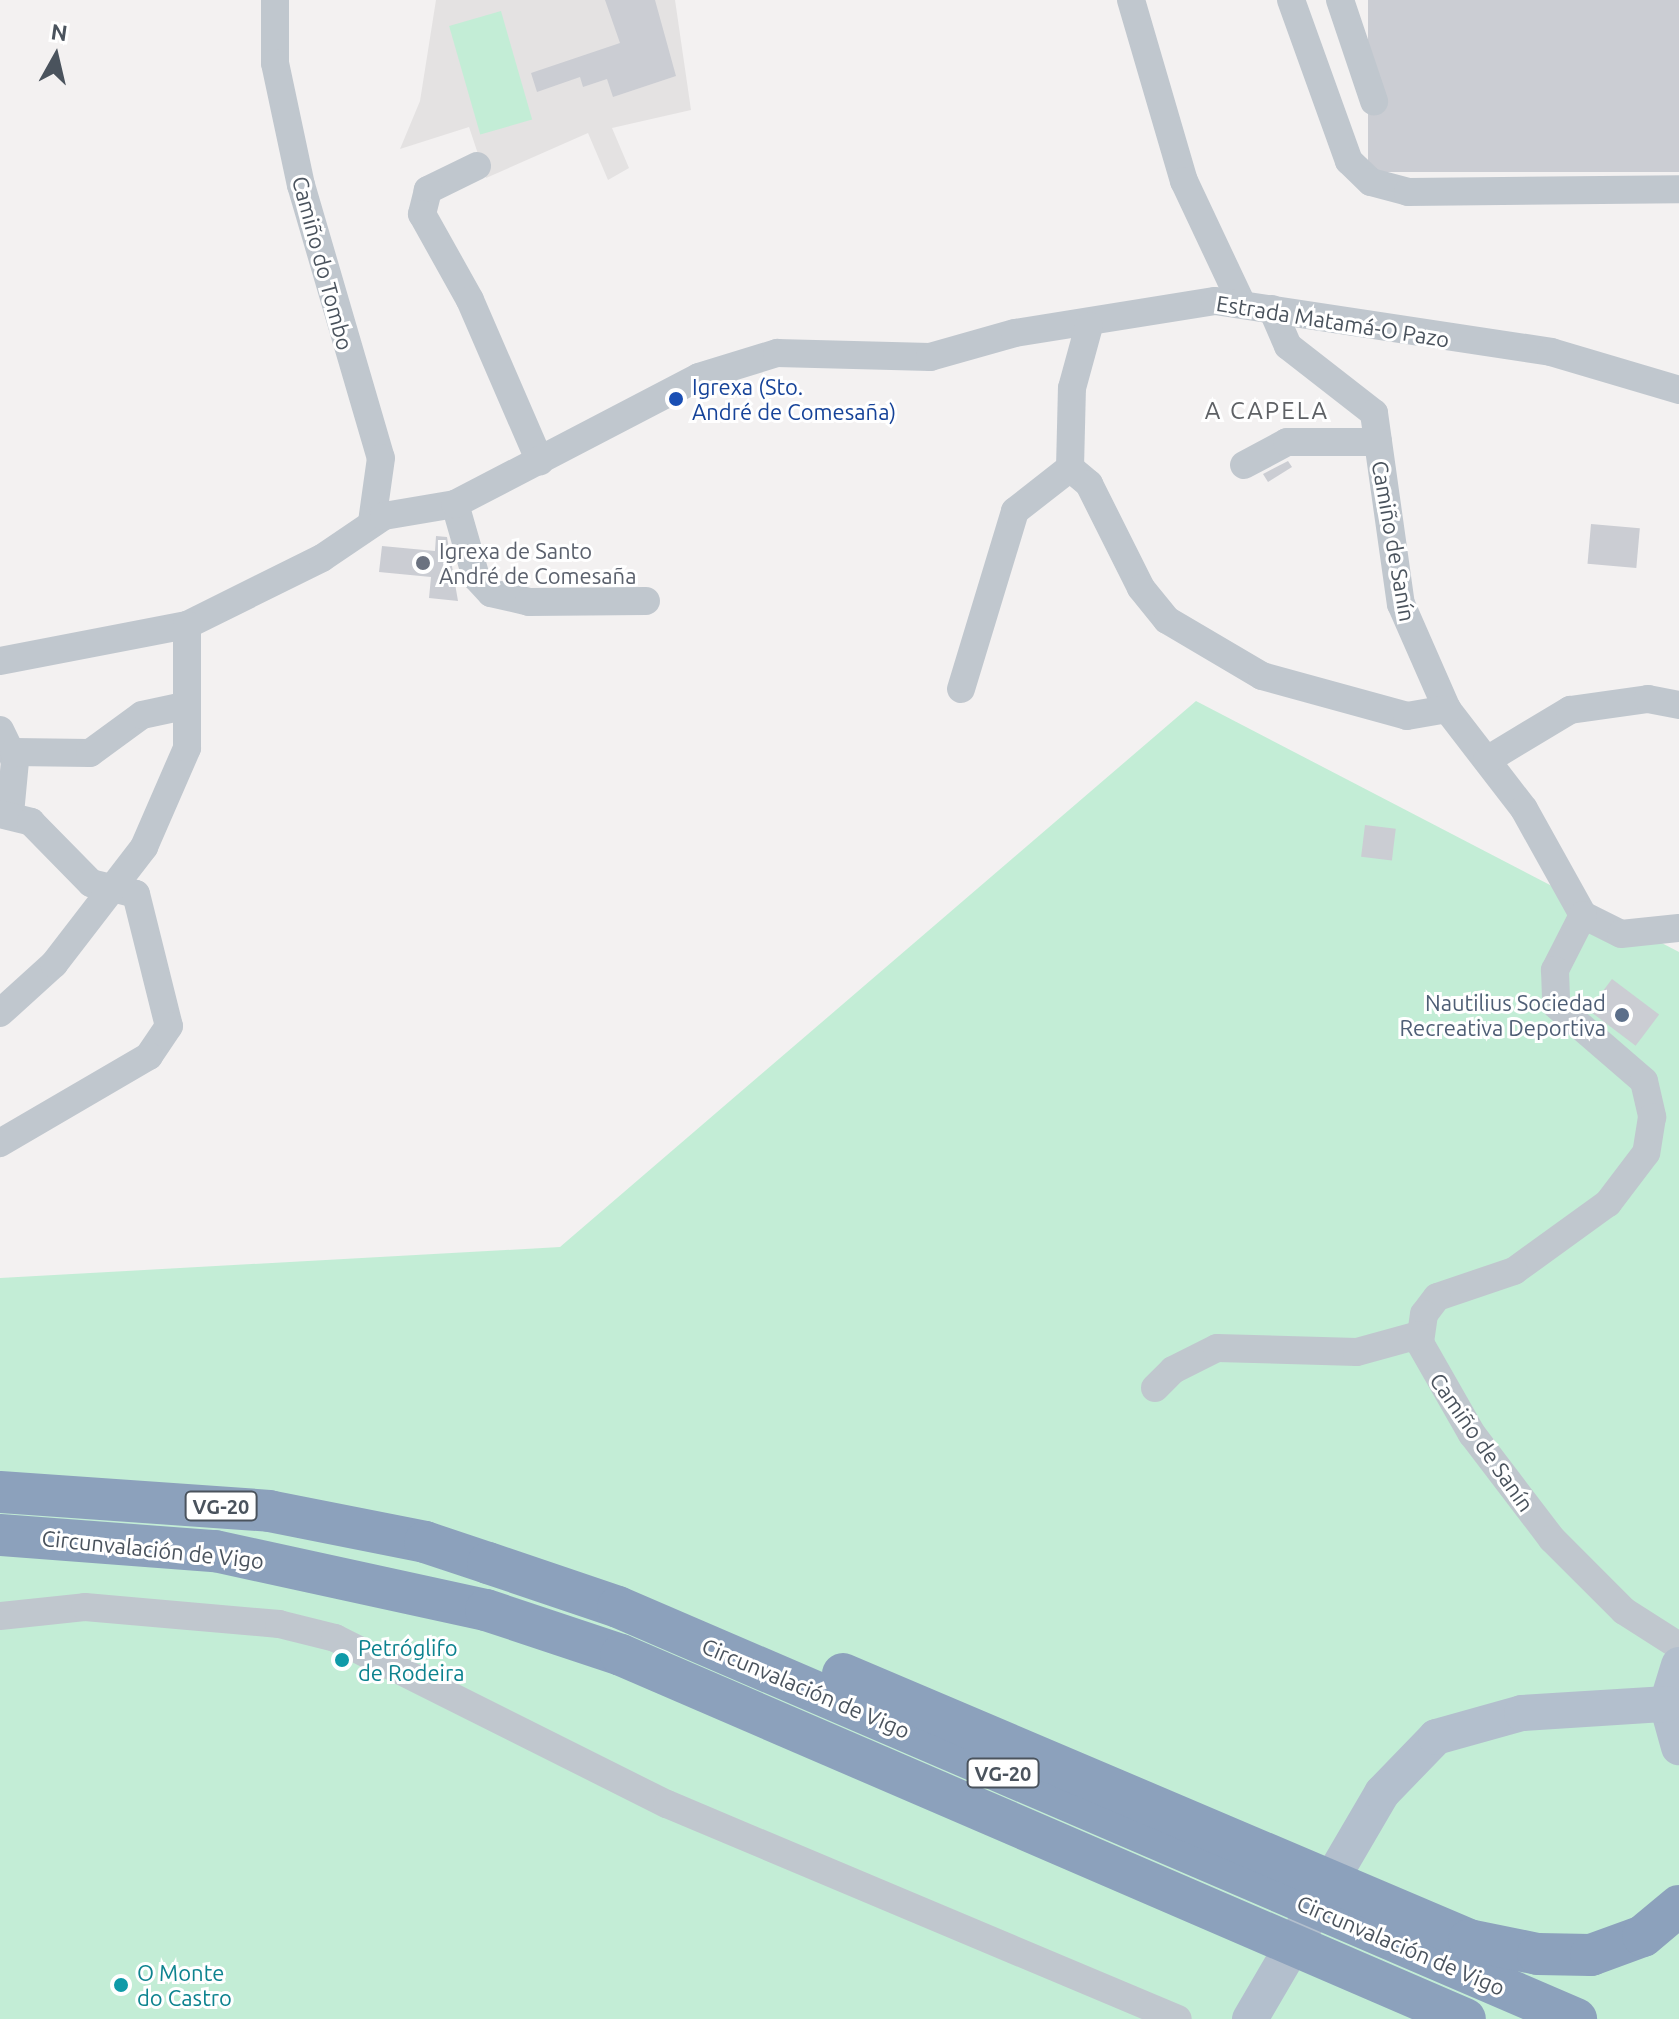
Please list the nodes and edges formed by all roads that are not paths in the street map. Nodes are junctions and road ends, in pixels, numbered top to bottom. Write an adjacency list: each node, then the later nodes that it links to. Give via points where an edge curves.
1 (275, 0): 17 (street, Camiño do Tombo, via 275,63 301,185 381,458)
2 (1131, 0): 8 (street, via 1184,181 1227,258)
3 (1291, 0): 7 (street, via 1349,161 1371,182 1408,192)
4 (1340, 0): 5 (street)
5 (1374, 101)
6 (477, 166): 13 (street, via 428,190 422,214 470,300)
7 (1679, 189)
8 (1242, 304): 9 (street, Estrada Matamá-O Pazo); 10 (street, Estrada Matamá-O Pazo, via 1195,302)
9 (1272, 309): 11 (street, Estrada Matamá-O Pazo, via 1551,352); 12 (street, Camiño de Sanín, via 1288,346 1369,403)
10 (1089, 326): 13 (street, Estrada Matamá-O Pazo, via 1015,333 930,357 758,357 699,377); 15 (street, via 1072,388)
11 (1679, 390)
12 (1378, 442): 14 (street, via 1287,442); 24 (street, Camiño de Sanín, via 1401,604)
13 (540, 462): 16 (street, Estrada Matamá-O Pazo)
14 (1244, 465)
15 (1070, 468): 21 (street, via 1015,511); 24 (street, via 1089,484 1141,588 1167,620 1262,676 1407,716)
16 (455, 504): 17 (street, Estrada Matamá-O Pazo, via 399,510); 18 (street, via 476,577 491,593 529,602)
17 (372, 522): 19 (street, Estrada Matamá-O Pazo, via 322,558)
18 (646, 601)
19 (187, 625): 20 (street, Estrada Matamá-O Pazo); 23 (street)
20 (0, 661)
21 (961, 689)
22 (1679, 705): 26 (street, via 1648,699 1570,710)
23 (184, 706): 25 (street, via 142,715 90,753); 28 (street, via 184,760 135,865)
24 (1447, 709): 26 (street, Camiño de Sanín)
25 (7, 741): 27 (street)
26 (1487, 760): 29 (street, Camiño de Sanín)
27 (5, 814): 28 (street, via 31,822 84,878)
28 (115, 887): 31 (street, via 40,979); 32 (street, via 132,890 141,902 167,1036 112,1081)
29 (1583, 915): 30 (street, via 1621,934); 33 (street, via 1555,970 1556,1005 1644,1081 1652,1117 1646,1153 1608,1203 1514,1271 1437,1297)
30 (1679, 928)
31 (0, 1013)
32 (0, 1143)
33 (1419, 1335): 34 (street, via 1357,1352 1217,1348 1173,1370); 39 (street, Camiño de Sanín, via 1425,1360 1472,1434 1552,1539 1624,1611)
34 (1155, 1388)
35 (0, 1492): 37 (highway, Circunvalación de Vigo / VG-20, via 269,1511)
36 (0, 1535): 43 (highway, Circunvalación de Vigo / VG-20, via 215,1551 486,1610 621,1655)
37 (425, 1542): 44 (highway, via 498,1549 692,1613 1469,1940 1538,1954 1591,1955 1643,1936); 49 (highway, Circunvalación de Vigo / VG-20, via 618,1607)
38 (0, 1616): 46 (street, via 85,1607 279,1624 335,1638 667,1804)
39 (1679, 1646)
40 (1679, 1665): 41 (main road)
41 (1667, 1704): 42 (main road); 45 (main road, via 1465,1724 1407,1761 1356,1834)
42 (1679, 1747)
43 (1075, 1851): 47 (highway, via 1129,1893); 48 (highway, Circunvalación de Vigo / VG-20)
44 (1679, 1906)
45 (1252, 2016)
46 (1178, 2019)
47 (1400, 2019)
48 (1465, 2019)
49 (1576, 2019)

